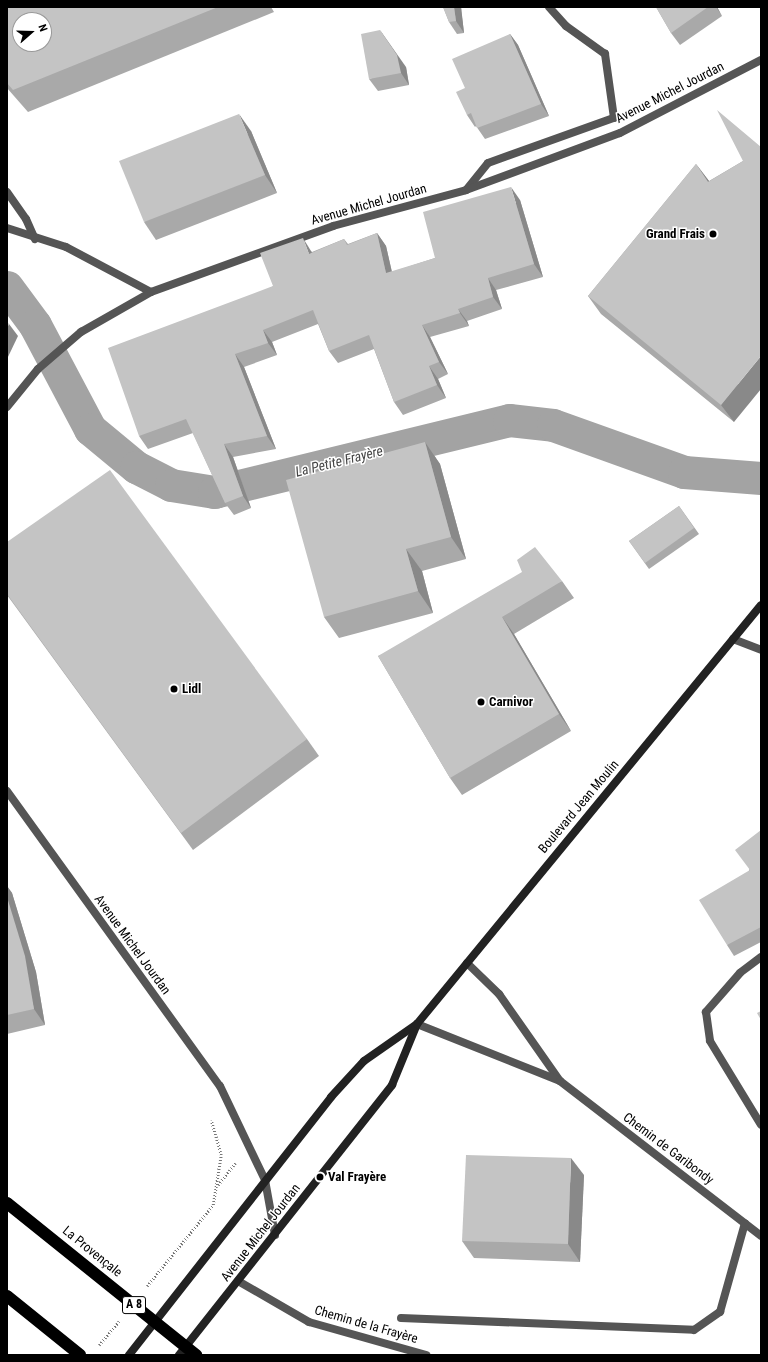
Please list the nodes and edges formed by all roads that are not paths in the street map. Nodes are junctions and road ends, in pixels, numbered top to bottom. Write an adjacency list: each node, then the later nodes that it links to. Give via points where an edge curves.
1 (549, 7): 3 (street, via 566,26 605,54 614,118 488,163)
2 (761, 60): 3 (street, Avenue Michel Jourdan, via 620,133)
3 (466, 190): 7 (street, Avenue Michel Jourdan, via 334,226)
4 (7, 192): 6 (street, via 26,218)
5 (7, 228): 6 (street)
6 (35, 239): 7 (street, via 66,247)
7 (151, 292): 8 (street, Avenue Michel Jourdan, via 81,332 38,369)
8 (7, 407)
9 (761, 605): 10 (main road, Boulevard Jean Moulin)
10 (734, 639): 11 (street); 14 (main road, Boulevard Jean Moulin)
11 (761, 650)
12 (7, 791): 18 (street, Avenue Michel Jourdan, via 220,1086)
13 (761, 957): 17 (street, via 740,973 706,1012 710,1041)
14 (466, 963): 15 (main road, Boulevard Jean Moulin); 16 (street, Chemin de Garibondy, via 499,994)
15 (417, 1024): 16 (street, Chemin de Garibondy); 18 (main road, via 364,1061); 21 (main road, Avenue Michel Jourdan, via 392,1085)
16 (560, 1082): 20 (street, Chemin de Garibondy)
17 (761, 1125)
18 (264, 1180): 21 (street, Avenue Michel Jourdan); 27 (main road)
19 (7, 1203): 29 (highway, La Provençale / A 8)
20 (745, 1223): 22 (street, Chemin de Garibondy); 25 (street, via 720,1312 694,1330)
21 (275, 1234): 23 (main road, Avenue Michel Jourdan)
22 (761, 1236)
23 (238, 1281): 28 (main road, Avenue Michel Jourdan); 30 (street, Chemin de la Frayère, via 309,1322)
24 (7, 1296): 26 (highway)
25 (401, 1318)
26 (80, 1355)
27 (129, 1355)
28 (179, 1355)
29 (196, 1355)
30 (426, 1355)

